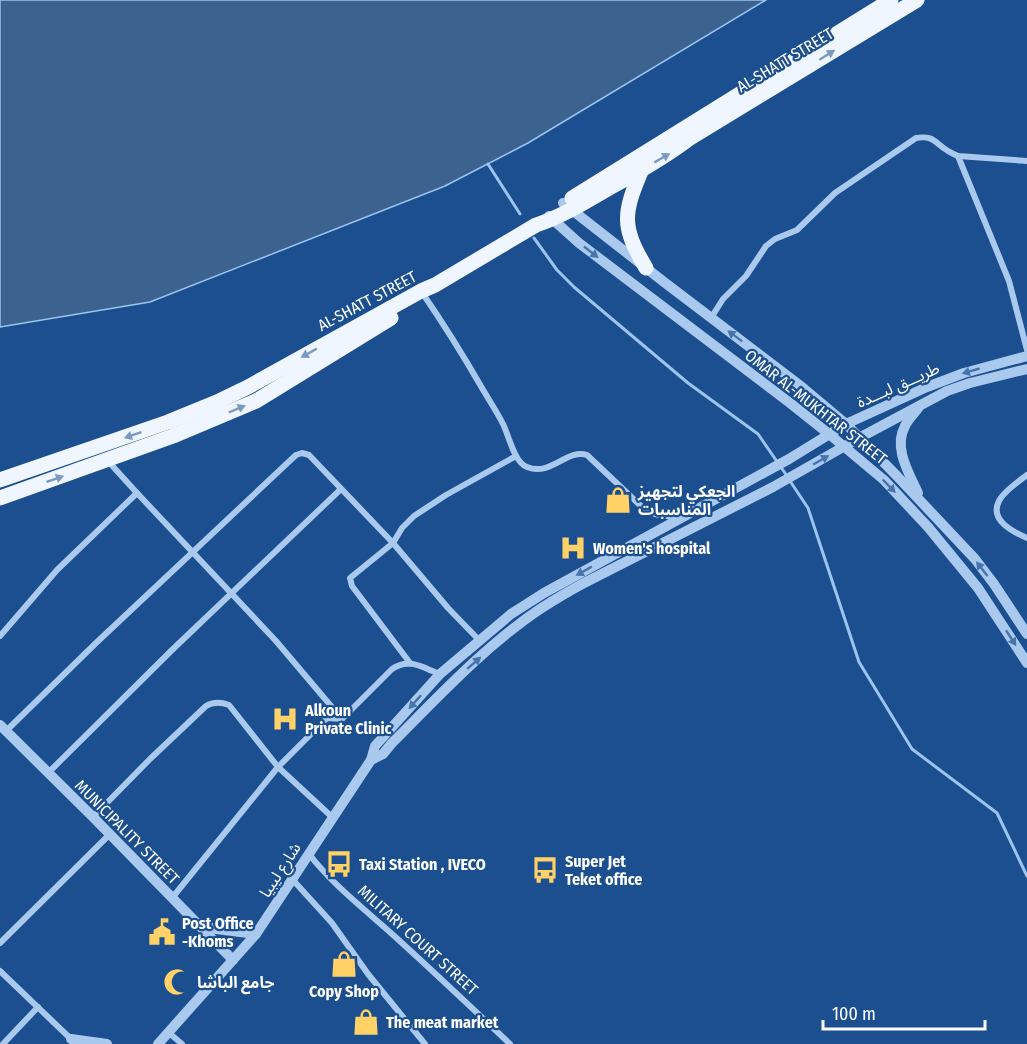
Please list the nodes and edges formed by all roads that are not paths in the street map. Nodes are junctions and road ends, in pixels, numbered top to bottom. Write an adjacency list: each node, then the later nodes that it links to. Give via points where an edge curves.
1 (891, 0): 6 (main road, AL-SHATT STREET)
2 (917, 0): 5 (main road, AL-SHATT STREET, one-way to 2)
3 (958, 156): 4 (street); 10 (street, via 934,139 916,138 835,193 797,230 766,246); 11 (street, via 1009,280)
4 (1027, 161)
5 (642, 170): 6 (main road, AL-SHATT STREET); 8 (main road, via 631,196 627,220 633,246)
6 (567, 207): 7 (main road, AL-SHATT STREET); 8 (street, OMAR AL-MUKHTAR STREET)
7 (545, 220): 9 (main road, AL-SHATT STREET); 17 (street, OMAR AL-MUKHTAR STREET, one-way to 17)
8 (646, 268): 10 (street, OMAR AL-MUKHTAR STREET)
9 (427, 291): 16 (main road, AL-SHATT STREET, via 380,325 256,401); 20 (street, via 497,414)
10 (711, 318): 15 (street, OMAR AL-MUKHTAR STREET, one-way to 10)
11 (1027, 350)
12 (1027, 356): 15 (street, طريـــق لبـــدة, one-way to 15, via 954,376)
13 (1027, 369): 14 (street, طريـــق لبـــدة, via 959,386)
14 (921, 404): 18 (street, طريـــق لبـــدة); 27 (street, via 905,426 901,445)
15 (846, 424): 17 (street, طريـــق لبـــدة); 18 (street, OMAR AL-MUKHTAR STREET)
16 (170, 429): 21 (main road, AL-SHATT STREET); 23 (main road, AL-SHATT STREET, one-way to 23)
17 (829, 434): 19 (street, OMAR AL-MUKHTAR STREET); 28 (street, طريـــق لبـــدة)
18 (859, 438): 19 (street, طريـــق لبـــدة); 27 (street, OMAR AL-MUKHTAR STREET)
19 (843, 447): 37 (street, OMAR AL-MUKHTAR STREET, one-way to 37, via 884,480 928,527 978,588); 41 (street, طريـــق لبـــدة, one-way to 19, via 392,743 455,679 538,610)
20 (516, 456): 28 (street, via 529,468 539,469 577,454 587,455 643,508); 30 (street, via 428,506 402,528)
21 (106, 460): 25 (street); 26 (main road, AL-SHATT STREET, one-way to 21)
22 (1027, 475): 29 (street, via 997,506 1002,523)
23 (0, 480)
24 (341, 489): 30 (street); 31 (street, via 309,455 296,455); 32 (street)
25 (137, 493): 31 (street); 34 (street, via 57,570)
26 (0, 498)
27 (921, 502): 33 (street, OMAR AL-MUKHTAR STREET, one-way to 27, via 981,567)
28 (680, 518): 35 (street, طريـــق لبـــدة, one-way to 35, via 526,603)
29 (1027, 538)
30 (393, 543): 35 (street); 36 (street, via 350,581)
31 (193, 553): 32 (street); 40 (street)
32 (232, 593): 39 (street); 43 (street)
33 (1027, 634)
34 (0, 636)
35 (479, 639): 38 (street, طريـــق لبـــدة)
36 (410, 663): 38 (street); 39 (street, via 392,669)
37 (1027, 663)
38 (440, 674): 41 (street, طريـــق لبـــدة, one-way to 41)
39 (342, 718): 42 (street, via 327,718)
40 (3, 728): 43 (street, MUNICIPALITY STREET)
41 (379, 750): 45 (street, شارع ليبيا)
42 (278, 767): 44 (street, via 229,705 211,703); 45 (street); 49 (street)
43 (48, 774): 44 (street, MUNICIPALITY STREET)
44 (93, 817): 46 (street, MUNICIPALITY STREET)
45 (332, 817): 47 (street, شارع ليبيا)
46 (109, 835): 49 (street, MUNICIPALITY STREET); 52 (street)
47 (309, 854): 48 (street, شارع ليبيا); 63 (street, MILITARY COURT STREET, via 337,885)
48 (292, 879): 51 (street, شارع ليبيا); 62 (street, via 332,923)
49 (172, 898): 50 (street, MUNICIPALITY STREET)
50 (196, 923): 51 (street); 53 (street, MUNICIPALITY STREET)
51 (256, 934): 53 (street, شارع ليبيا)
52 (0, 943)
53 (233, 960): 56 (street, شارع ليبيا)
54 (0, 970): 55 (street)
55 (38, 1007): 57 (street); 58 (street)
56 (168, 1032): 60 (street, شارع ليبيا); 61 (street)
57 (74, 1043): 59 (street)
58 (3, 1044)
59 (107, 1044)
60 (158, 1044)
61 (182, 1044)
62 (425, 1044)
63 (510, 1044)

